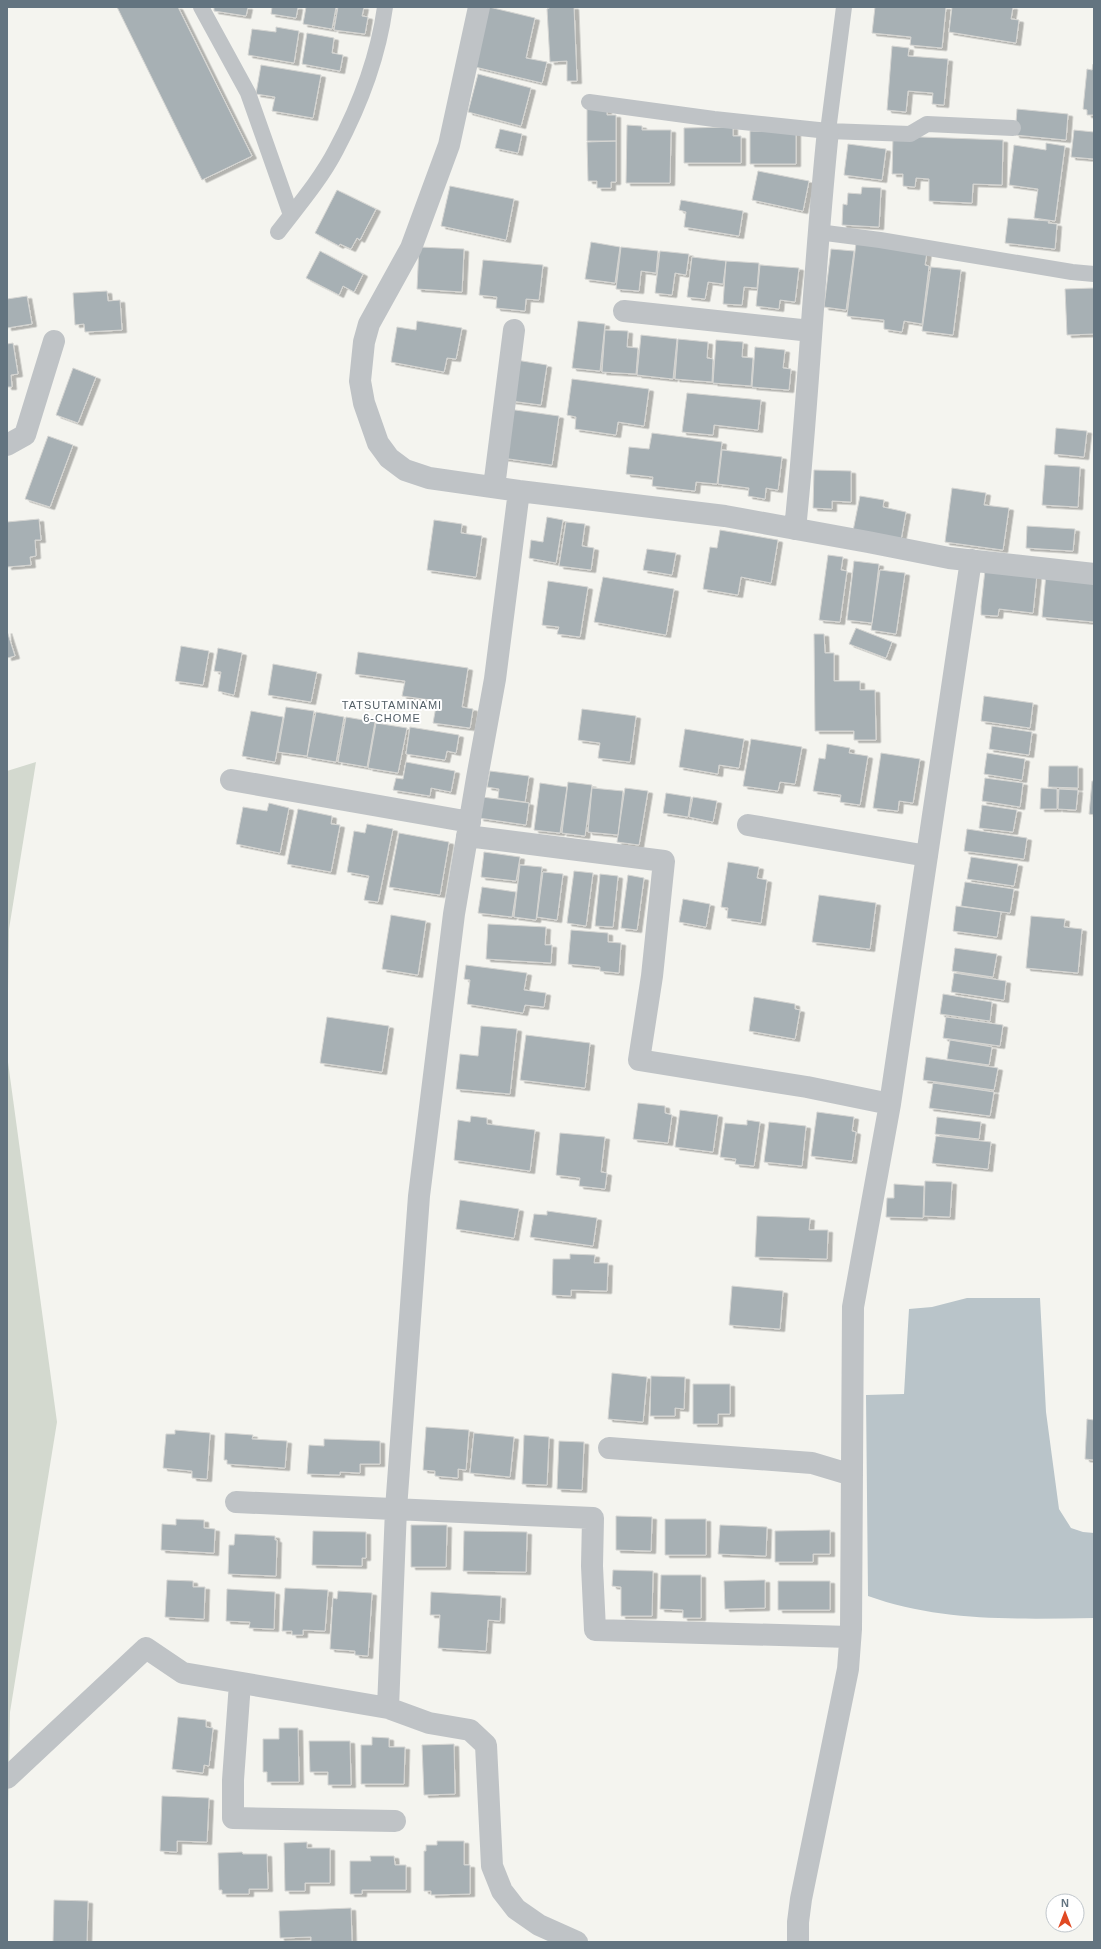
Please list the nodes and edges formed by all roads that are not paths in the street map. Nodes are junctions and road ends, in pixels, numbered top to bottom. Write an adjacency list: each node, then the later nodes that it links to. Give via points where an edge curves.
1 (201, 7): 8 (lane, via 248,93)
2 (384, 7): 8 (lane, via 381,32 365,88 336,151)
3 (479, 7): 17 (street, via 449,145 411,248 369,324 364,342 360,381 364,403 378,443 389,458 404,470 429,478)
4 (844, 7): 7 (lane)
5 (589, 102): 7 (lane)
6 (1013, 128): 7 (lane, via 927,124 910,134)
7 (828, 131): 10 (street)
8 (291, 215): 9 (lane)
9 (278, 232)
10 (818, 232): 11 (lane); 14 (street)
11 (1094, 274)
12 (624, 311): 14 (street)
13 (514, 330): 17 (street)
14 (811, 331): 19 (street)
15 (54, 341): 16 (street, via 25,434)
16 (7, 445)
17 (494, 487): 18 (street)
18 (519, 491): 19 (street, via 725,516); 24 (street, via 495,680)
19 (795, 529): 20 (street)
20 (971, 560): 21 (street); 25 (street)
21 (1094, 574)
22 (231, 780): 24 (street)
23 (748, 825): 25 (street)
24 (468, 829): 26 (street, via 664,862 652,976 639,1060 807,1086); 30 (street, via 454,914 419,1196)
25 (927, 856): 26 (street)
26 (890, 1104): 28 (street, via 853,1307)
27 (609, 1448): 28 (street, via 812,1463)
28 (852, 1475): 31 (street)
29 (236, 1502): 30 (street)
30 (396, 1509): 31 (street, via 593,1518 595,1630); 33 (street)
31 (850, 1637): 37 (street, via 848,1669 801,1899)
32 (240, 1683): 33 (street); 34 (street, via 183,1673 146,1648); 35 (street, via 233,1818)
33 (388, 1708): 36 (street, via 429,1724 470,1730 486,1745 492,1866 502,1892 516,1909 539,1925)
34 (7, 1778)
35 (395, 1821)
36 (577, 1942)
37 (798, 1942)

